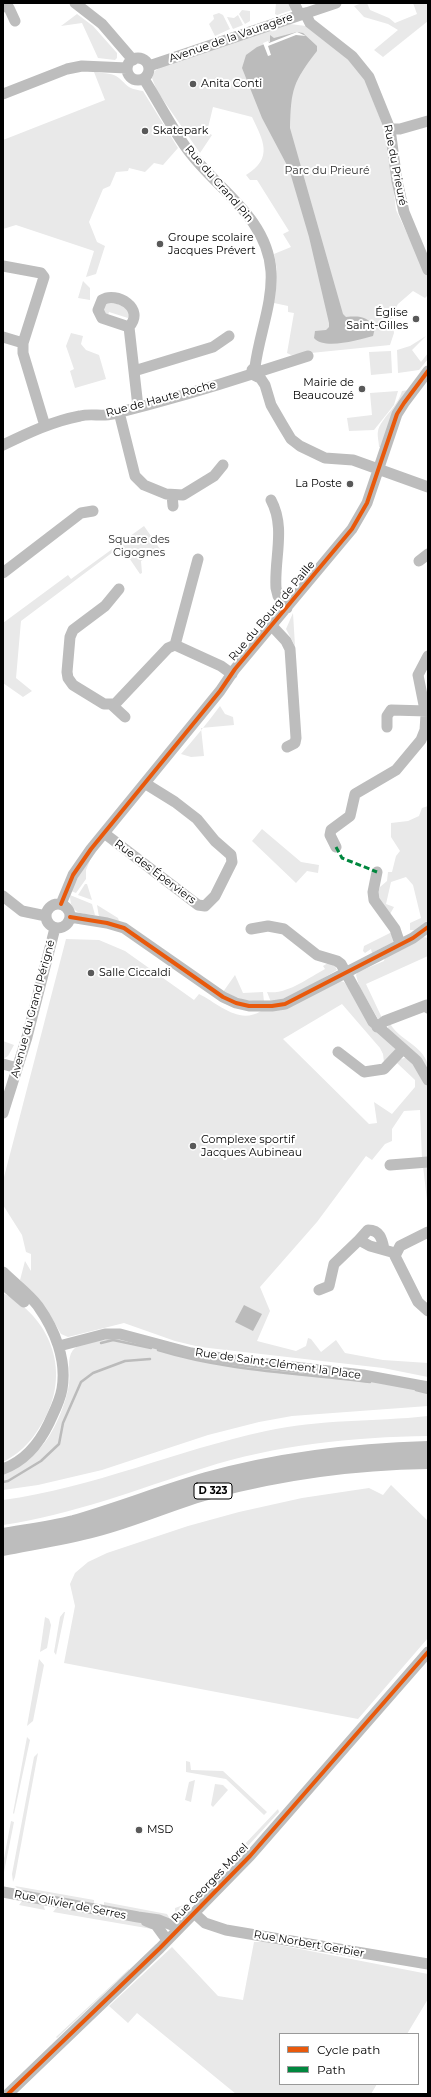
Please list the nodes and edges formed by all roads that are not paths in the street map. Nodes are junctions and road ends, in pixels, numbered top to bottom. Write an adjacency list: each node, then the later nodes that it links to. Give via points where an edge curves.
1 (75, 3): 7 (street, via 102,24)
2 (294, 3): 5 (street, Rue du Prieuré)
3 (336, 3): 5 (street, Avenue de la Vauragère)
4 (3, 6): 6 (street, via 9,8)
5 (302, 14): 8 (street, Avenue de la Vauragère); 12 (street, Rue du Prieuré, via 363,67)
6 (15, 21)
7 (130, 64): 8 (street, via 142,59); 9 (street, via 129,75 134,80); 10 (street, via 67,69)
8 (149, 66): 9 (street, via 149,72)
9 (144, 79): 22 (street, Rue du Grand Pin, via 185,147 241,206 266,247 271,281)
10 (3, 94)
11 (428, 121): 12 (street, via 400,129)
12 (390, 129): 14 (street, Rue du Prieuré, via 397,181 407,221)
13 (3, 266): 18 (street, via 41,274 44,277)
14 (428, 270)
15 (129, 327): 20 (street)
16 (229, 336): 20 (street, via 213,347)
17 (3, 337): 18 (street)
18 (23, 343): 25 (street, via 25,365)
19 (308, 356): 22 (street, Rue de Haute Roche)
20 (134, 371): 23 (street)
21 (428, 371): 28 (street, Rue du Bourg de Paille, via 397,414)
22 (257, 372): 23 (street, Rue de Haute Roche); 28 (street, via 265,385 271,405 295,443 325,458 353,460)
23 (138, 408): 24 (street, Rue de Haute Roche)
24 (119, 412): 25 (street, Rue de Haute Roche, via 79,416); 27 (street, via 137,479 172,501 214,476)
25 (45, 426): 26 (street, Rue de Haute Roche)
26 (3, 445)
27 (223, 465)
28 (378, 469): 29 (street); 37 (street, Rue du Bourg de Paille, via 367,503 356,523)
29 (428, 487)
30 (271, 500): 37 (street, via 278,515 279,526 276,588 278,596)
31 (93, 511): 35 (street, via 81,513)
32 (428, 554): 34 (street)
33 (198, 559): 39 (street)
34 (419, 561)
35 (3, 573)
36 (119, 589): 42 (street, via 101,610 73,630 67,672 73,684 104,704)
37 (287, 608): 38 (street, Rue du Bourg de Paille)
38 (272, 626): 41 (street, Rue du Bourg de Paille); 47 (street, via 286,640 290,649 296,738 295,743)
39 (175, 644): 41 (street); 42 (street, via 168,648 120,700)
40 (428, 656): 43 (street, via 418,675)
41 (232, 674): 48 (street, Rue du Bourg de Paille)
42 (112, 704): 44 (street)
43 (427, 710): 45 (street, via 391,710 386,716); 46 (street)
44 (125, 717)
45 (387, 727)
46 (424, 742): 50 (street, via 396,770 355,794 352,813 331,830 330,835)
47 (287, 747)
48 (146, 784): 49 (street, Rue du Bourg de Paille); 49 (street, Rue des Éperviers, via 196,819 214,841 231,855 232,862 211,901 205,906 198,905)
49 (104, 833): 53 (street, Rue du Bourg de Paille, via 75,872)
50 (336, 847)
51 (377, 872): 59 (street, via 374,900 395,930)
52 (3, 896): 54 (street, via 22,911)
53 (61, 904): 54 (street, via 50,907); 55 (street, via 68,910)
54 (46, 916): 57 (street, via 48,923)
55 (70, 918): 57 (street, via 65,926); 60 (street, via 124,928 218,994 243,1005 262,1007 286,1004)
56 (428, 927): 59 (street)
57 (55, 928): 66 (street, Avenue du Grand Périgné)
58 (251, 928): 60 (street, via 268,926 284,929 317,955 337,961)
59 (400, 944): 60 (street)
60 (345, 972): 62 (street, via 364,1010)
61 (428, 1008): 62 (street, via 427,1005 392,1018)
62 (377, 1027): 63 (street)
63 (403, 1049): 64 (street, via 384,1069 364,1072); 67 (street, via 417,1061)
64 (338, 1052)
65 (3, 1064): 66 (street)
66 (17, 1068): 68 (street, Avenue du Grand Périgné)
67 (428, 1080)
68 (6, 1097): 69 (street, Avenue du Grand Périgné)
69 (3, 1113)
70 (428, 1162): 71 (street)
71 (390, 1165)
72 (428, 1232): 75 (street, via 400,1246)
73 (359, 1240): 74 (street); 74 (street, via 368,1230 374,1231 381,1236); 78 (street, via 334,1264 329,1286)
74 (384, 1249): 75 (street)
75 (395, 1253): 79 (street, via 396,1260 418,1302)
76 (3, 1272): 80 (street, via 38,1305)
77 (3, 1284): 80 (street, via 31,1308)
78 (319, 1290)
79 (428, 1311)
80 (52, 1331): 81 (street)
81 (59, 1346): 82 (street, Rue de Saint-Clément la Place, via 105,1334 120,1334 226,1359 363,1375); 85 (street, via 63,1370 62,1390 46,1428 31,1452)
82 (428, 1387)
83 (428, 1449): 86 (highway, D 323, via 385,1450 319,1457 252,1469 207,1480 73,1523)
84 (428, 1461): 87 (highway, D 323, via 392,1461 325,1468 258,1480 209,1491 95,1529)
85 (3, 1469)
86 (3, 1536)
87 (3, 1548)
88 (428, 1652): 90 (street, Rue Georges Morel)
89 (428, 1657): 90 (street, Rue Georges Morel)
90 (411, 1673): 92 (street, Rue Georges Morel, via 250,1856)
91 (3, 1892): 93 (street, Rue Olivier de Serres)
92 (194, 1913): 94 (street, Rue Georges Morel); 96 (street, Rue Norbert Gerbier, via 205,1923 226,1930)
93 (138, 1918): 94 (street, Rue Olivier de Serres, via 159,1920); 95 (street, Rue Olivier de Serres, via 156,1925)
94 (179, 1928): 95 (street, Rue Georges Morel)
95 (167, 1940): 97 (street, Rue Georges Morel)
96 (428, 1964)
97 (8, 2094)

